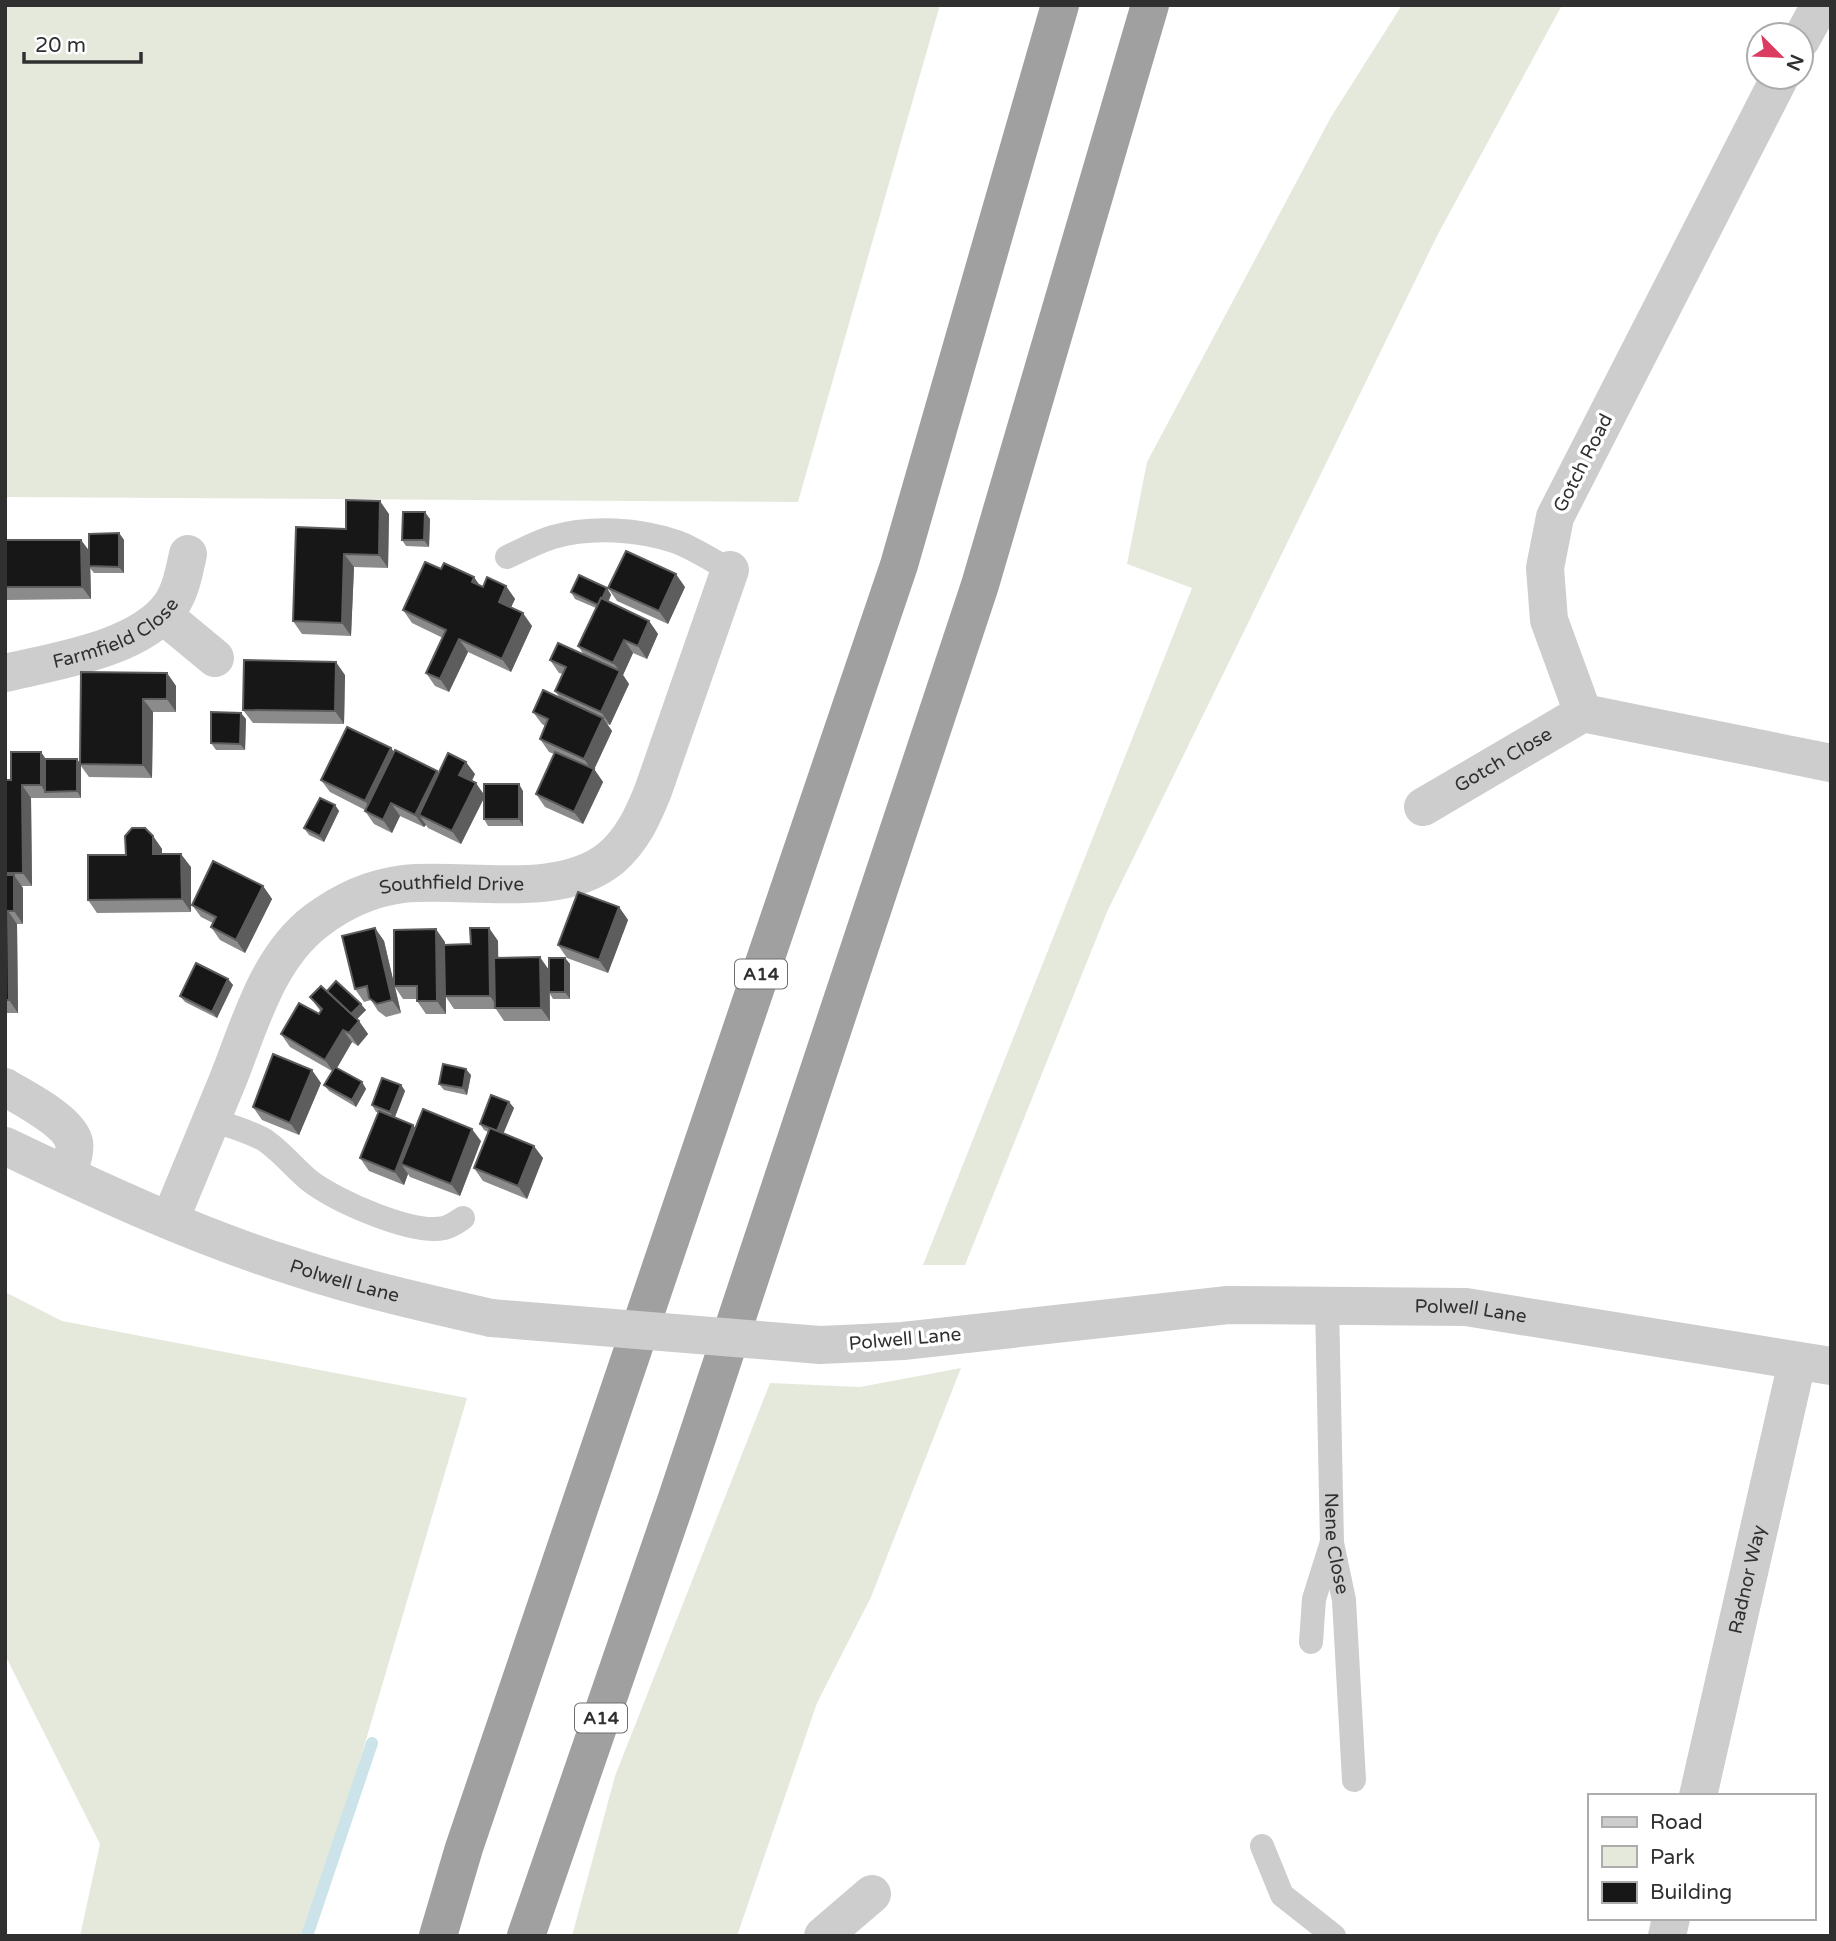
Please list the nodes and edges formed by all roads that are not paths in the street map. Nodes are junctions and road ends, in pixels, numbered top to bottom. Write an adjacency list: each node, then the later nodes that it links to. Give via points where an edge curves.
1 (1060, 5): 29 (highway, A14, via 899,565)
2 (1150, 5): 30 (highway, A14, via 980,585 676,1501)
3 (1821, 5): 4 (street)
4 (1812, 21)
5 (1773, 91): 12 (street, Gotch Road, via 1555,517 1545,568 1549,620)
6 (188, 554): 9 (street, Farmfield Close, via 173,603)
7 (507, 556): 8 (lane, via 578,532 619,531 678,543)
8 (730, 570): 16 (street, Southfield Drive, via 653,791 640,823 619,849 593,869 543,883 382,888 359,895 316,921 298,937 268,982)
9 (163, 615): 10 (street); 11 (street, Farmfield Close, via 152,626 110,646)
10 (215, 658)
11 (5, 673)
12 (1583, 713): 13 (street); 14 (street, Gotch Close)
13 (1831, 763)
14 (1423, 807)
15 (5, 1087): 18 (street, via 53,1117 74,1141)
16 (212, 1119): 19 (lane, via 264,1140 309,1180 355,1207 418,1227 442,1229); 20 (street, Southfield Drive)
17 (5, 1146): 18 (street, Polwell Lane)
18 (68, 1175): 20 (street, Polwell Lane)
19 (463, 1218)
20 (170, 1220): 21 (street, Polwell Lane, bridge, via 293,1267 491,1318 820,1345 903,1341 1228,1305)
21 (1327, 1304): 22 (street, Polwell Lane, via 1466,1307); 23 (lane, Nene Close)
22 (1814, 1364): 26 (street, Radnor Way)
23 (1332, 1543): 24 (lane, via 1314,1599); 25 (lane, Nene Close, via 1344,1600)
24 (1311, 1642)
25 (1354, 1780)
26 (1699, 1794)
27 (1262, 1846): 32 (lane, via 1282,1895)
28 (872, 1894): 31 (street)
29 (438, 1936)
30 (526, 1936)
31 (823, 1936)
32 (1335, 1936)

